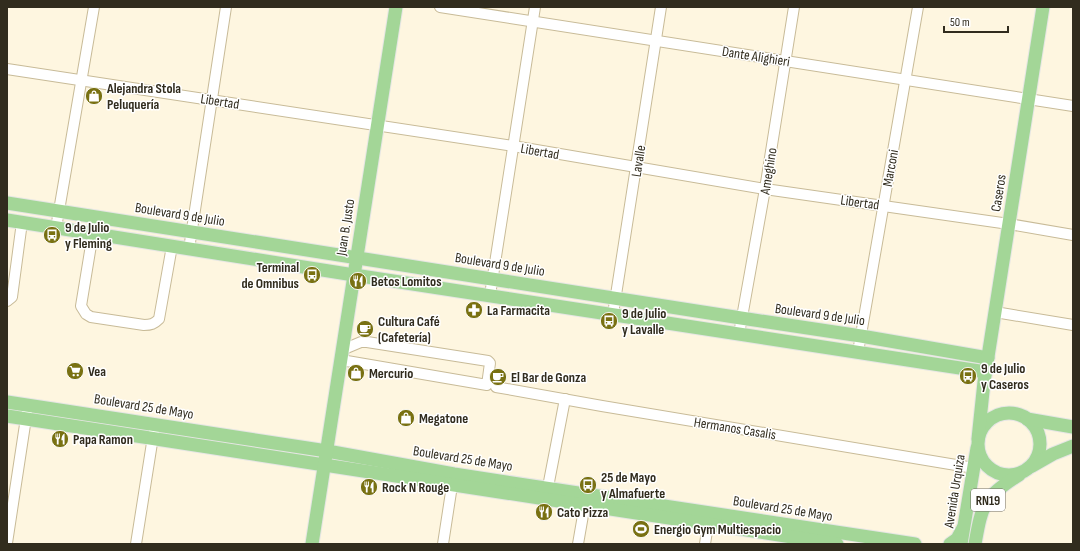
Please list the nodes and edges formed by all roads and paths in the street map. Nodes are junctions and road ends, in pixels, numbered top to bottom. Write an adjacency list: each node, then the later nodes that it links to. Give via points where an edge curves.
1 (94, 7): 14 (street)
2 (226, 7): 17 (street)
3 (396, 7): 19 (main road, Juan B. Justo)
4 (440, 7): 10 (street, Dante Alighieri)
5 (535, 7): 10 (street)
6 (661, 7): 11 (street, Lavalle)
7 (794, 7): 12 (street, Ameghino)
8 (918, 7): 15 (street, Marconi)
9 (1043, 7): 16 (main road, Caseros)
10 (533, 21): 11 (street, Dante Alighieri); 20 (street)
11 (656, 40): 12 (street, Dante Alighieri); 21 (street, Lavalle)
12 (785, 61): 15 (street, Dante Alighieri); 22 (street, Ameghino)
13 (7, 69): 14 (street, Libertad)
14 (82, 80): 17 (street, Libertad); 25 (street)
15 (905, 80): 16 (street, Dante Alighieri); 24 (street, Marconi)
16 (1029, 99): 18 (street, Dante Alighieri); 28 (main road, Caseros)
17 (212, 100): 19 (street, Libertad); 30 (street)
18 (1073, 106)
19 (377, 126): 20 (street, Libertad); 35 (main road, Juan B. Justo)
20 (513, 146): 21 (street, Libertad); 37 (street)
21 (637, 167): 22 (street, Libertad); 40 (street, Lavalle)
22 (765, 189): 24 (street, Libertad); 43 (street, Ameghino)
23 (7, 203): 25 (main road, Boulevard 9 de Julio)
24 (884, 206): 28 (street, Libertad); 46 (street, Marconi)
25 (58, 211): 29 (street); 30 (main road, Boulevard 9 de Julio)
26 (7, 220): 27 (main road)
27 (22, 222): 29 (main road); 39 (street)
28 (1009, 224): 32 (street, Libertad); 41 (main road, Caseros)
29 (56, 228): 31 (main road)
30 (192, 232): 34 (street); 35 (main road, Boulevard 9 de Julio)
31 (93, 233): 33 (main road); 33 (street, via 81,306 91,317 144,325 152,325 159,319)
32 (1073, 235)
33 (172, 246): 34 (main road)
34 (189, 249): 36 (main road)
35 (357, 257): 36 (main road, Juan B. Justo); 37 (main road, Boulevard 9 de Julio)
36 (354, 275): 38 (main road); 48 (main road, Juan B. Justo)
37 (493, 279): 38 (street); 40 (main road, Boulevard 9 de Julio)
38 (490, 295): 42 (main road)
39 (9, 299)
40 (616, 299): 42 (street, Lavalle); 43 (main road, Boulevard 9 de Julio)
41 (995, 312): 44 (street); 49 (main road, Caseros)
42 (613, 314): 45 (main road)
43 (741, 318): 45 (street, Ameghino); 46 (main road, Boulevard 9 de Julio)
44 (1073, 325)
45 (739, 334): 47 (main road)
46 (861, 336): 47 (street, Marconi); 49 (main road, Boulevard 9 de Julio)
47 (858, 352): 50 (main road)
48 (341, 355): 51 (street, Hermanos Casalis); 51 (street, via 361,342 367,342 488,361); 65 (main road, Juan B. Justo)
49 (988, 358): 50 (main road, Caseros)
50 (985, 378): 55 (main road, Caseros, via 991,406); 63 (main road, Caseros)
51 (492, 386): 52 (street, Hermanos Casalis)
52 (565, 399): 68 (street, Hermanos Casalis); 71 (street)
53 (7, 402): 54 (main road, Boulevard 25 de Mayo)
54 (28, 405): 57 (street); 59 (main road, Boulevard 25 de Mayo)
55 (1004, 414): 58 (main road); 63 (main road, RN19, via 987,422)
56 (7, 416): 57 (main road, Boulevard 25 de Mayo)
57 (26, 419): 61 (main road, Boulevard 25 de Mayo); 77 (street)
58 (1027, 419): 60 (main road); 69 (main road, RN19, via 1036,429 1040,443 1037,457)
59 (155, 424): 61 (street); 62 (main road, Boulevard 25 de Mayo)
60 (1073, 427)
61 (154, 438): 66 (main road, Boulevard 25 de Mayo); 78 (street)
62 (243, 438): 65 (main road, Boulevard 25 de Mayo); 66 (street)
63 (978, 442): 68 (main road, Avenida Urquiza / RN19); 69 (main road, RN19, via 981,459 987,467 1010,475)
64 (1073, 446): 69 (main road, RN19, via 1053,454)
65 (327, 451): 67 (main road, Juan B. Justo); 70 (main road, Boulevard 25 de Mayo)
66 (240, 452): 67 (main road, Boulevard 25 de Mayo)
67 (324, 465): 70 (main road, Boulevard 25 de Mayo); 79 (main road, Juan B. Justo)
68 (974, 468): 75 (main road, Avenida Urquiza / RN19)
69 (1027, 470): 73 (main road, Avenida Urquiza / RN19, via 992,494)
70 (453, 479): 71 (main road, Boulevard 25 de Mayo); 72 (main road, Boulevard 25 de Mayo); 80 (street)
71 (548, 487): 72 (main road, Boulevard 25 de Mayo)
72 (585, 500): 74 (main road, Boulevard 25 de Mayo); 81 (street)
73 (980, 518): 86 (main road); 87 (main road, Avenida Urquiza / RN19)
74 (709, 519): 76 (main road, Boulevard 25 de Mayo); 82 (street)
75 (965, 523): 84 (main road, via 957,539); 85 (main road, Avenida Urquiza / RN19)
76 (841, 541): 83 (main road, Boulevard 25 de Mayo)
77 (7, 543)
78 (136, 544)
79 (312, 544)
80 (443, 544)
81 (578, 544)
82 (705, 544)
83 (915, 544)
84 (950, 544)
85 (961, 544)
86 (970, 544)
87 (975, 544)

